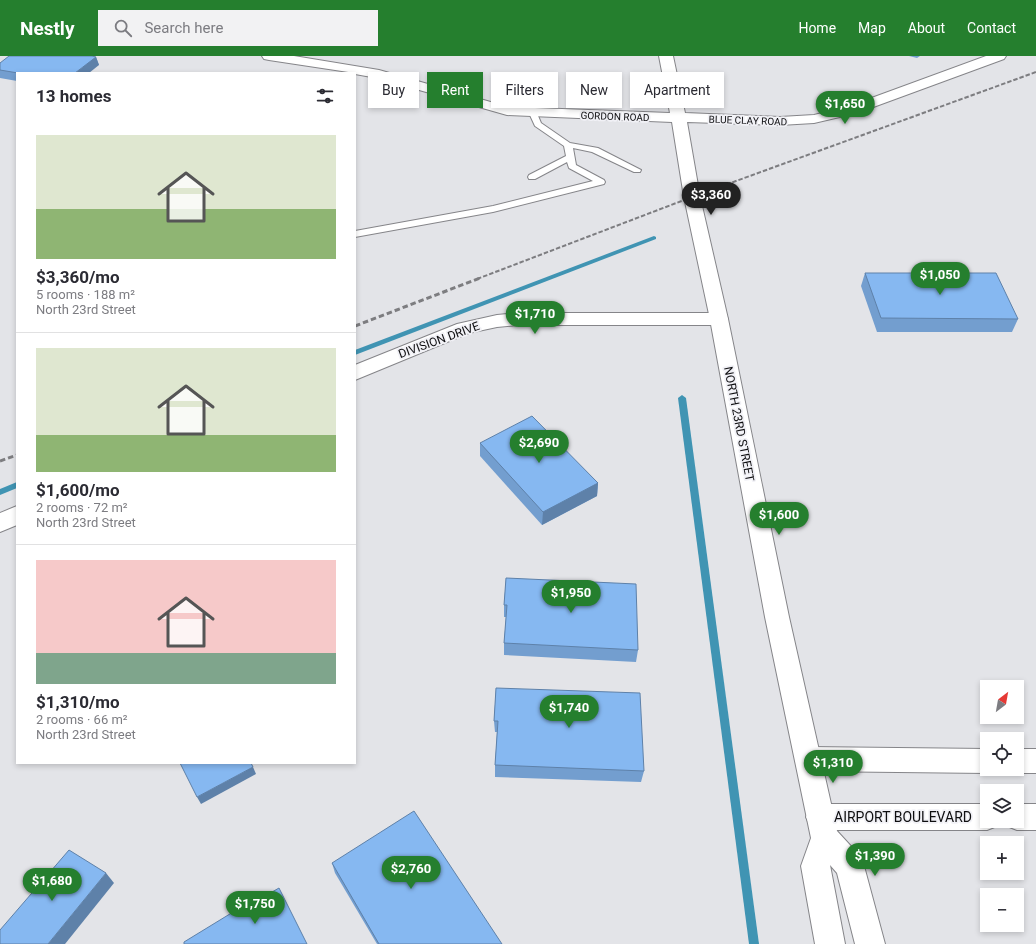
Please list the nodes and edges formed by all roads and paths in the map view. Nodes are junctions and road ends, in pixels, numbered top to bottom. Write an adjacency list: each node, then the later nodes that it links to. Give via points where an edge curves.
1 (269, 56): 4 (street, GORDON ROAD, via 379,74 499,110)
2 (666, 56): 5 (street, NORTH 23RD STREET)
3 (996, 56): 5 (street, BLUE CLAY ROAD, via 852,110 826,117 780,121)
4 (533, 113): 5 (street, GORDON ROAD); 6 (lane, via 538,124)
5 (679, 118): 11 (street, NORTH 23RD STREET, via 692,198)
6 (568, 145): 7 (lane); 8 (lane, via 595,150)
7 (571, 157): 9 (lane); 10 (lane, via 572,166 601,182 493,209)
8 (637, 170)
9 (532, 177)
10 (356, 234)
11 (719, 319): 12 (street, DIVISION DRIVE, via 497,321 458,330); 15 (street, NORTH 23RD STREET)
12 (356, 373)
13 (16, 515): 14 (street)
14 (0, 523)
15 (808, 759): 16 (street); 22 (street, NORTH 23RD STREET)
16 (980, 760)
17 (1024, 761): 18 (street)
18 (1036, 761)
19 (980, 817): 22 (street, AIRPORT BOULEVARD)
20 (1024, 817): 21 (street)
21 (1036, 817)
22 (822, 828): 23 (street, via 815,866); 24 (street, via 850,866)
23 (830, 944)
24 (870, 944)

